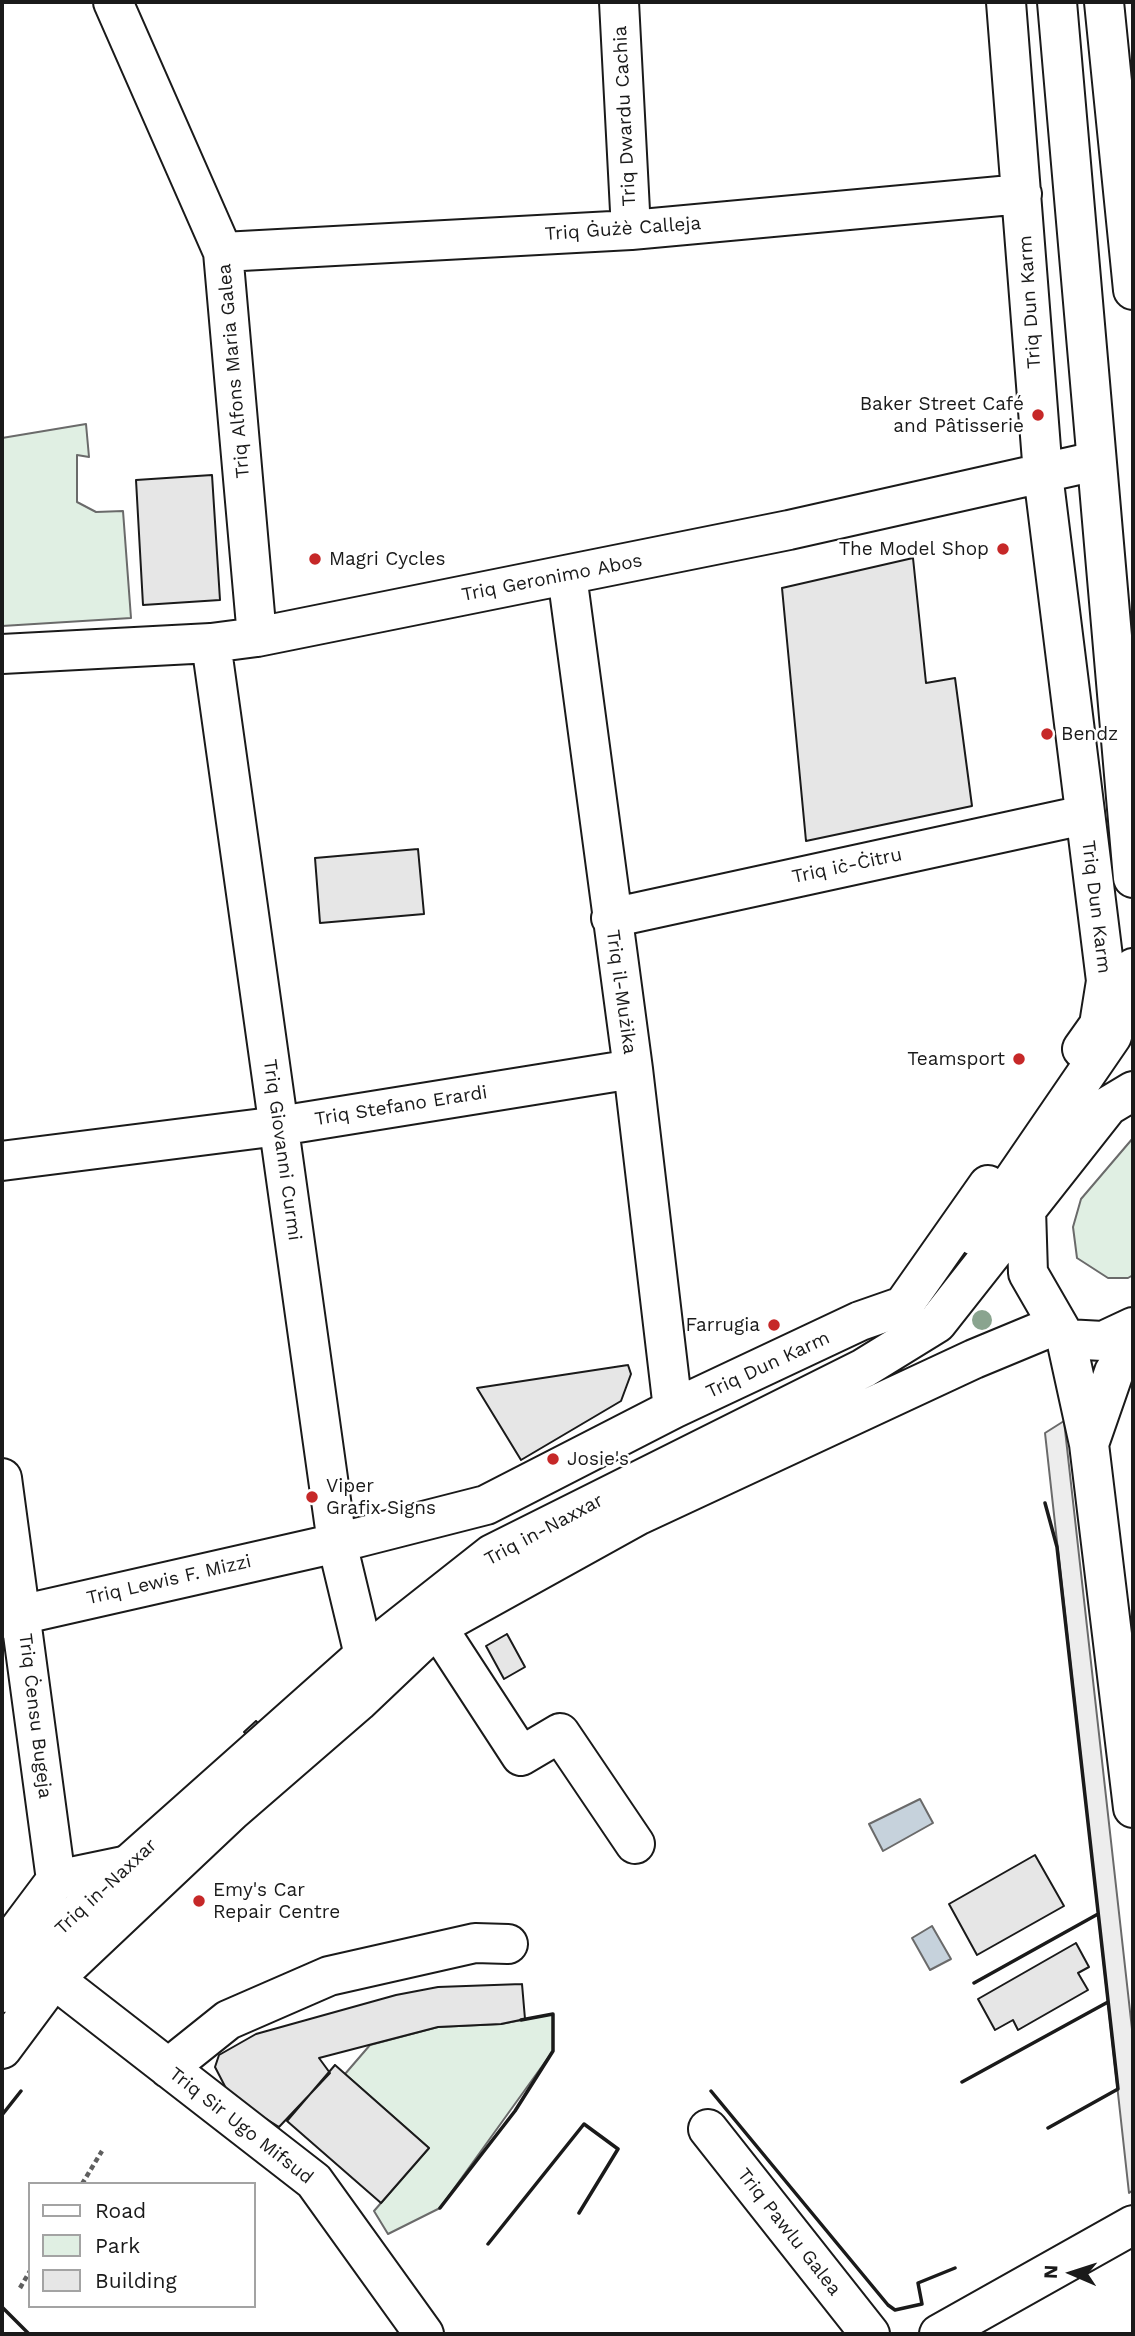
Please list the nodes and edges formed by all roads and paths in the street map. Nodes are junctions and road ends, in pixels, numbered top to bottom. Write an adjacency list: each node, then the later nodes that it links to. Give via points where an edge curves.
1 (113, 2): 8 (main road, Triq Alfons Maria Galea)
2 (619, 2): 7 (main road, Triq Dwardu Cachia)
3 (1006, 2): 6 (main road, Triq Dun Karm)
4 (1057, 2): 10 (main road)
5 (1104, 2): 9 (main road)
6 (1022, 194): 7 (main road, Triq Ġużè Calleja); 11 (main road, Triq Dun Karm)
7 (631, 230): 8 (main road, Triq Ġużè Calleja)
8 (223, 252): 13 (main road, Triq Alfons Maria Galea)
9 (1133, 290)
10 (1096, 461): 11 (main road, Triq Geronimo Abos); 17 (main road)
11 (1044, 474): 12 (main road, Triq Geronimo Abos); 16 (main road, Triq Dun Karm)
12 (567, 575): 13 (main road, Triq Geronimo Abos); 18 (main road, Triq il-Mużika)
13 (257, 637): 14 (main road, Triq Geronimo Abos)
14 (211, 643): 15 (main road, Triq Geronimo Abos); 23 (main road, Triq Giovanni Curmi)
15 (2, 653)
16 (1084, 815): 18 (main road, Triq iċ-Ċitru); 30 (main road, Triq Dun Karm, via 1106,981 1099,1025 903,1306 860,1321)
17 (1133, 878)
18 (611, 918): 21 (main road, Triq il-Mużika)
19 (1133, 968): 29 (main road, via 1105,1047 922,1314)
20 (1133, 1025): 22 (main road)
21 (633, 1069): 23 (main road, Triq Stefano Erardi); 30 (main road, Triq il-Mużika)
22 (1121, 1099): 25 (main road, Triq in-Naxxar)
23 (279, 1126): 24 (main road, Triq Stefano Erardi); 33 (main road, Triq Giovanni Curmi)
24 (2, 1161)
25 (1026, 1209): 27 (main road, via 1028,1273); 29 (main road, Triq in-Naxxar, via 937,1324)
26 (1133, 1327): 27 (main road, Triq in-Naxxar, via 1103,1341)
27 (1061, 1332): 31 (main road); 35 (main road, Triq in-Naxxar, via 974,1359 639,1515)
28 (1133, 1343): 31 (main road, via 1114,1372)
29 (864, 1368): 36 (main road, Triq in-Naxxar, via 492,1553)
30 (673, 1409): 33 (main road, Triq Dun Karm, via 486,1505)
31 (1089, 1444): 37 (main road)
32 (2, 1478): 34 (main road, Triq Ċensu Bugeja)
33 (337, 1543): 34 (main road, Triq Lewis F. Mizzi); 36 (main road, Triq Giovanni Curmi)
34 (12, 1616): 40 (main road, Triq Ċensu Bugeja)
35 (437, 1627): 38 (main road, via 521,1756 559,1733); 42 (main road, Triq in-Naxxar, via 232,1812)
36 (364, 1655): 39 (main road, Triq in-Naxxar)
37 (1133, 1808)
38 (635, 1844)
39 (128, 1865): 40 (main road); 42 (main road, Triq in-Naxxar)
40 (56, 1880): 42 (main road, Triq in-Naxxar)
41 (508, 1944): 45 (main road, via 475,1943 329,1976 228,2020)
42 (22, 1950): 43 (main road, Triq in-Naxxar); 44 (main road, Triq in-Naxxar); 45 (main road, Triq Sir Ugo Mifsud)
43 (2, 1993)
44 (2, 2049)
45 (168, 2068): 52 (main road, Triq Sir Ugo Mifsud, via 314,2181)
46 (708, 2129): 53 (main road, Triq Pawlu Galea)
47 (102, 2151): 48 (path)
48 (83, 2182)
49 (1133, 2225): 54 (main road)
50 (28, 2274): 51 (path)
51 (20, 2288)
52 (425, 2334)
53 (870, 2334)
54 (939, 2334)

